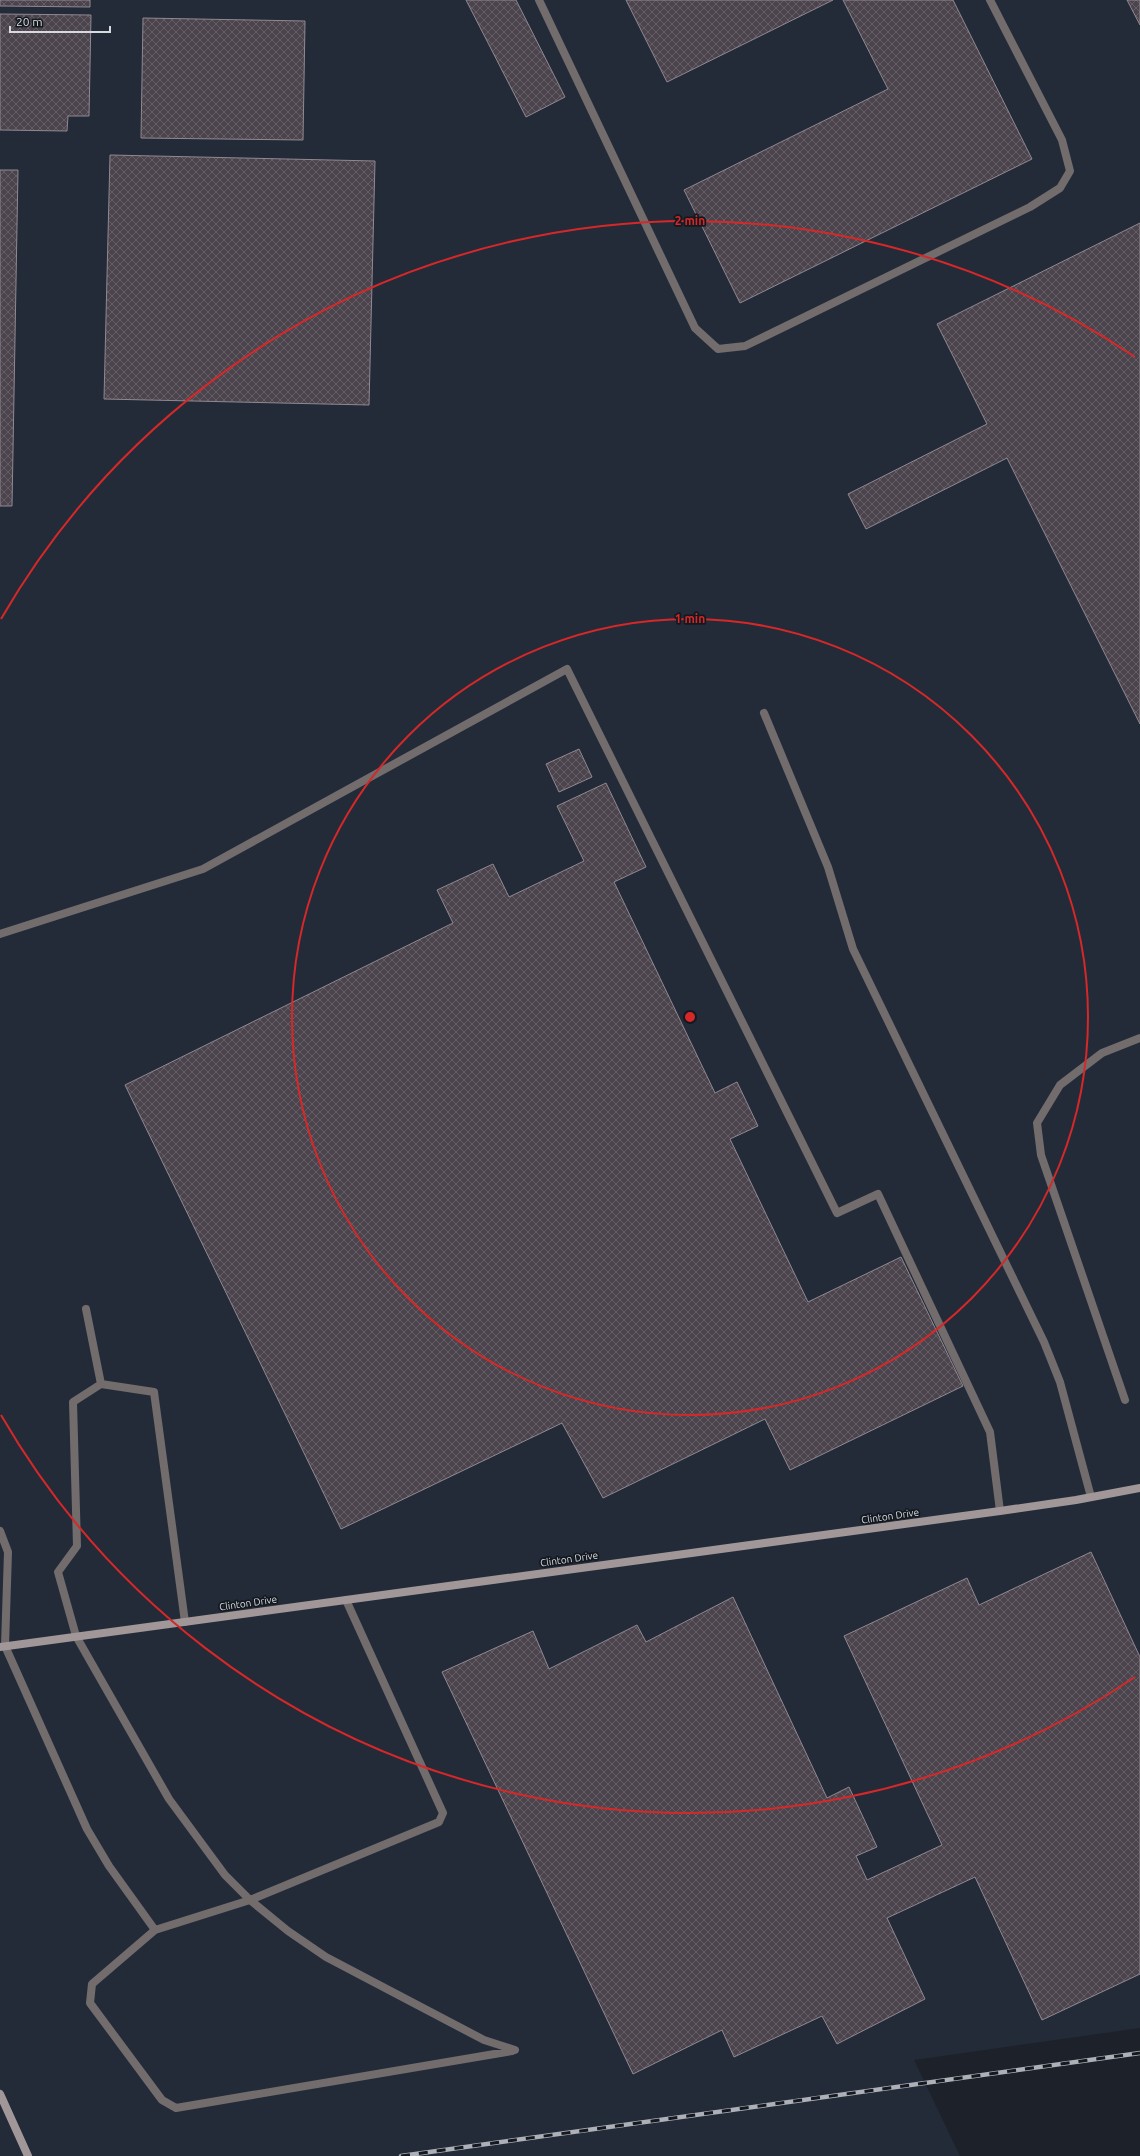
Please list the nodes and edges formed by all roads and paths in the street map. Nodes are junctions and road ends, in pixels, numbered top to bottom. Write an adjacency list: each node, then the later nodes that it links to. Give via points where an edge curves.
1 (539, 0): 2 (lane, via 695,328 718,349 745,346 1030,207 1060,188 1070,171 1062,140)
2 (990, 0)
3 (764, 713): 10 (lane, via 828,867 853,949 1044,1342 1060,1382)
4 (0, 934): 11 (lane, via 203,869 567,669 837,1213 878,1194 990,1432)
5 (1140, 1038): 8 (lane, via 1102,1053 1060,1085 1037,1123 1041,1155)
6 (86, 1309): 7 (lane)
7 (101, 1384): 14 (lane, via 154,1392); 15 (lane, via 73,1402 77,1546 58,1572)
8 (1125, 1400)
9 (1140, 1488): 10 (main road, Clinton Drive)
10 (1091, 1497): 11 (main road, Clinton Drive)
11 (1000, 1511): 13 (main road, Clinton Drive)
12 (0, 1532): 16 (lane, via 8,1552)
13 (346, 1600): 14 (main road, Clinton Drive); 17 (lane, via 444,1813 439,1822)
14 (185, 1622): 15 (main road, Clinton Drive)
15 (76, 1636): 16 (main road, Clinton Drive); 17 (lane, via 169,1799 225,1875)
16 (3, 1647): 18 (lane, via 87,1829 109,1866)
17 (250, 1900): 18 (lane); 18 (lane, via 326,1957 484,2040 515,2050 176,2108 162,2100 90,2004 92,1984)
18 (155, 1930)
19 (0, 2094): 20 (main road)
20 (28, 2156)

